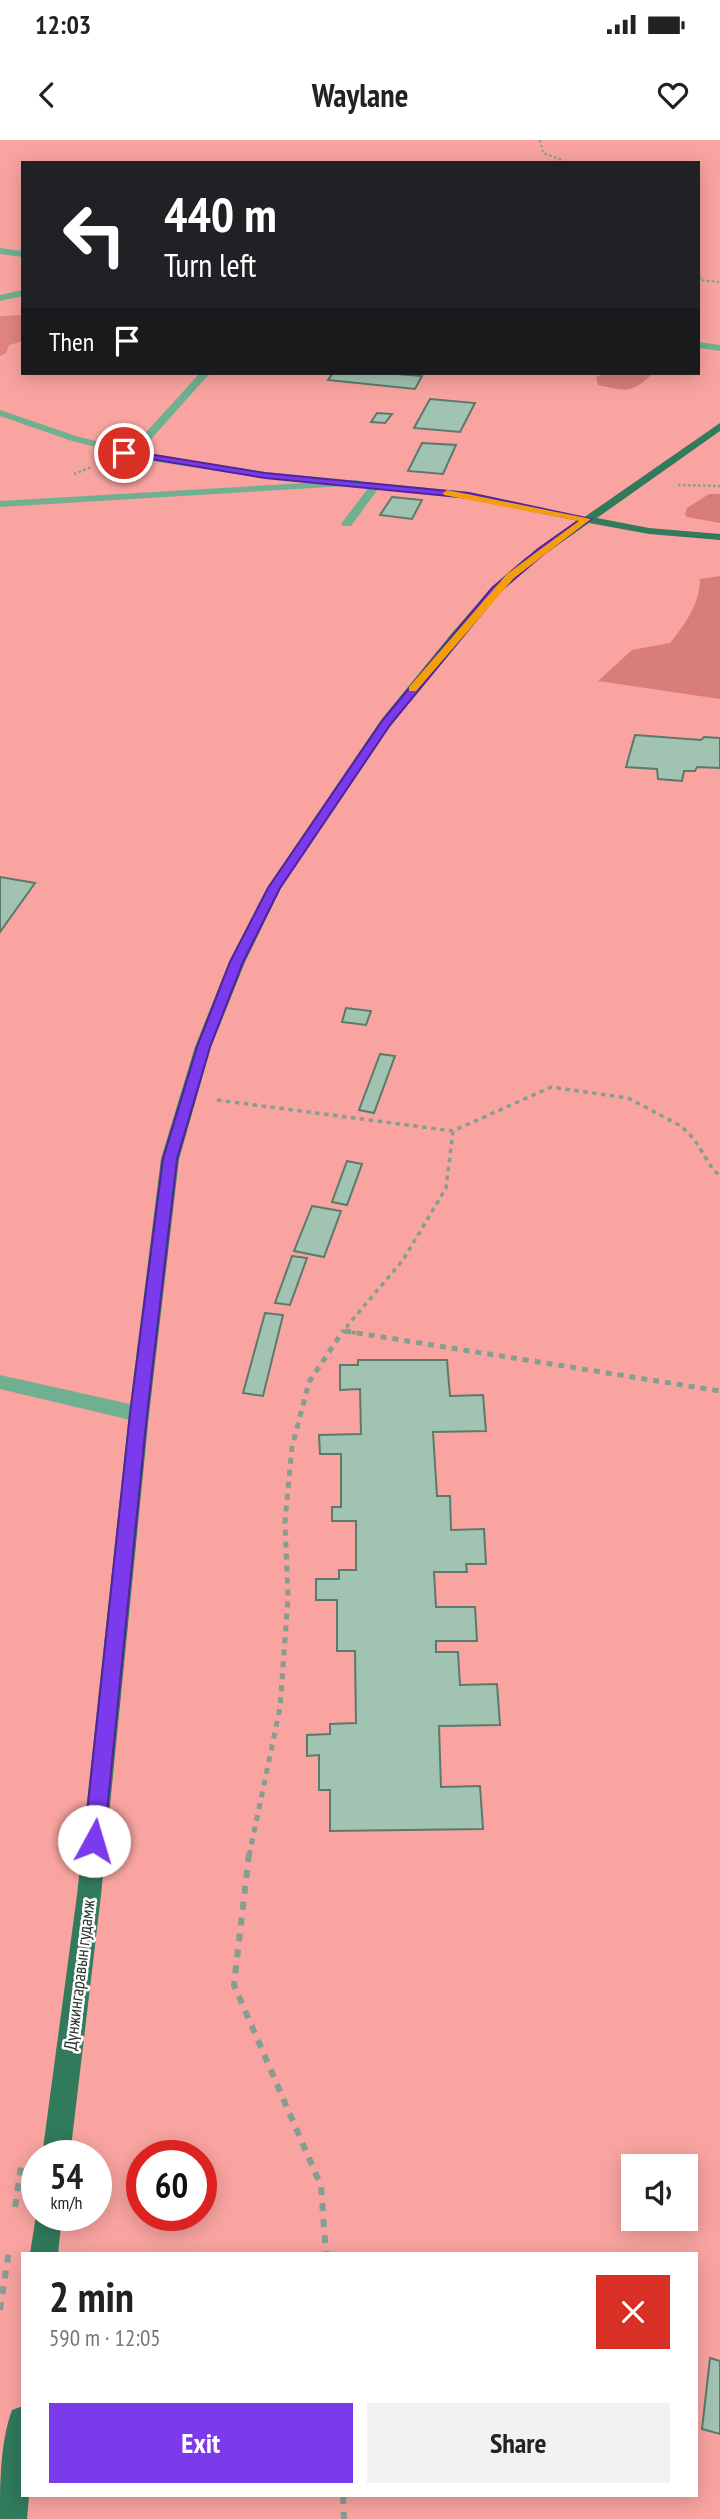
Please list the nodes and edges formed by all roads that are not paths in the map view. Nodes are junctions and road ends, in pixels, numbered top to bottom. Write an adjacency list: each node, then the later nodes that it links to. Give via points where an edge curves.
1 (0, 251): 2 (street)
2 (21, 254)
3 (21, 293): 4 (street)
4 (0, 298)
5 (700, 345): 6 (street)
6 (720, 348)
7 (203, 375): 10 (street)
8 (0, 413): 10 (street)
9 (720, 426): 14 (main road, Дүнжингаравын гудамж)
10 (132, 454): 11 (street, via 265,475)
11 (359, 483): 12 (street); 13 (street)
12 (376, 485): 14 (street, via 469,495); 15 (street)
13 (0, 504)
14 (586, 519): 16 (main road, via 649,531); 18 (main road, Дүнжингаравын гудамж, via 496,590 401,703 337,792 256,921 203,1047 170,1159)
15 (347, 524)
16 (720, 537)
17 (0, 1382): 18 (street)
18 (139, 1414): 19 (main road, Дүнжингаравын гудамж, via 89,1895)
19 (58, 2140)
20 (46, 2231): 21 (main road)
21 (44, 2252)
22 (21, 2436): 23 (main road)
23 (10, 2519)

